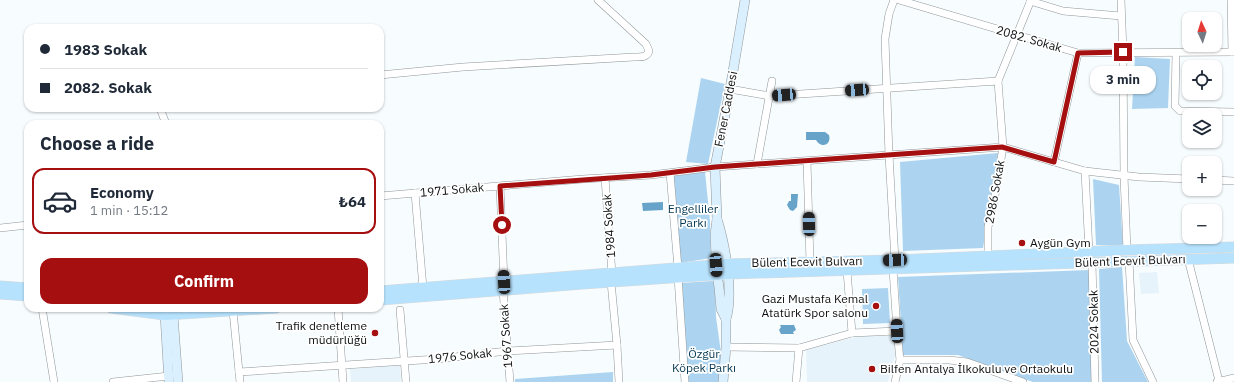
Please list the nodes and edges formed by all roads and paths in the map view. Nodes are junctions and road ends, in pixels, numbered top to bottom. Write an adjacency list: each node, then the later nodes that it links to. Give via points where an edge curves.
1 (598, 0): 14 (street, via 646,44 648,54)
2 (745, 0): 18 (street, Fener Caddesi)
3 (894, 0): 17 (street, via 885,39)
4 (899, 0): 9 (street, 2082. Sokak)
5 (1030, 0): 8 (street, via 1063,11); 9 (street)
6 (1121, 0): 8 (street)
7 (1232, 0): 11 (street)
8 (1121, 16): 10 (street)
9 (1017, 36): 12 (street, 2082. Sokak); 16 (street)
10 (1123, 52): 12 (street, 2082. Sokak); 13 (street, 2082. Sokak); 29 (street)
11 (1233, 52): 13 (street, 2082. Sokak)
12 (1078, 53): 24 (street)
13 (1176, 53): 20 (street, via 1175,106 1180,111)
14 (384, 75)
15 (772, 81): 19 (street)
16 (998, 81): 17 (street); 21 (street)
17 (886, 88): 19 (street); 22 (street)
18 (730, 89): 19 (street); 26 (street, Fener Caddesi)
19 (770, 96): 25 (street)
20 (1234, 112)
21 (1002, 147): 22 (street, 1971 Sokak); 24 (street, 2986 Sokak); 42 (street, 2986 Sokak, via 988,227)
22 (888, 155): 23 (street, 1971 Sokak); 48 (street)
23 (807, 161): 25 (street, 1971 Sokak); 47 (street)
24 (1054, 162): 27 (street, 2986 Sokak)
25 (757, 164): 26 (street, 1971 Sokak)
26 (715, 167): 28 (street, 1971 Sokak); 37 (street, Fener Caddesi)
27 (1085, 171): 29 (street, 2986 Sokak); 43 (street, 2024 Sokak)
28 (670, 173): 30 (street, 1971 Sokak); 52 (street)
29 (1124, 176): 31 (street, 2986 Sokak); 41 (street)
30 (605, 178): 34 (street, 1971 Sokak); 53 (street, 1984 Sokak)
31 (1182, 179)
32 (1222, 180): 33 (street)
33 (1234, 181)
34 (500, 186): 35 (street, 1971 Sokak); 55 (street, 1967 Sokak)
35 (415, 193): 36 (street, 1971 Sokak); 57 (street)
36 (384, 196)
37 (717, 219): 49 (street, Fener Caddesi); 50 (street, Fener Caddesi)
38 (24, 226): 39 (street)
39 (0, 228)
40 (1234, 247): 41 (main road, Bülent Ecevit Bulvarı)
41 (1127, 250): 43 (main road, Bülent Ecevit Bulvarı)
42 (988, 254): 43 (main road, Bülent Ecevit Bulvarı); 48 (main road, Bülent Ecevit Bulvarı)
43 (1090, 257): 46 (main road, Bülent Ecevit Bulvarı); 48 (main road, Bülent Ecevit Bulvarı); 94 (street, 2024 Sokak)
44 (1234, 258): 45 (main road, Bülent Ecevit Bulvarı)
45 (1188, 259): 46 (main road, Bülent Ecevit Bulvarı); 96 (street)
46 (1129, 260): 95 (street, via 1133,340)
47 (810, 262): 48 (main road, Bülent Ecevit Bulvarı); 49 (main road, Bülent Ecevit Bulvarı)
48 (894, 265): 51 (main road, Bülent Ecevit Bulvarı); 68 (street)
49 (727, 269): 50 (main road, Bülent Ecevit Bulvarı); 51 (main road, Bülent Ecevit Bulvarı); 67 (street, Fener Caddesi, via 729,284)
50 (716, 270): 52 (main road, Bülent Ecevit Bulvarı); 67 (street, Fener Caddesi, via 721,309)
51 (847, 271): 69 (street)
52 (678, 273): 53 (main road, Bülent Ecevit Bulvarı); 89 (street)
53 (612, 278): 55 (main road, Bülent Ecevit Bulvarı); 70 (street)
54 (0, 286): 56 (main road)
55 (504, 286): 57 (main road, Bülent Ecevit Bulvarı); 61 (main road, Bülent Ecevit Bulvarı); 73 (street, 1967 Sokak)
56 (24, 288)
57 (423, 288): 58 (main road, Bülent Ecevit Bulvarı)
58 (384, 291)
59 (0, 294): 60 (main road)
60 (24, 296)
61 (384, 300)
62 (400, 310): 75 (street)
63 (43, 312): 81 (street)
64 (169, 312): 79 (street); 83 (street)
65 (234, 312): 77 (street)
66 (338, 312): 76 (street)
67 (726, 319): 71 (street, Fener Caddesi)
68 (897, 331): 69 (street); 74 (street)
69 (852, 333): 72 (street)
70 (617, 345): 73 (street, 1976 Sokak); 88 (street)
71 (726, 347): 72 (street); 90 (street, Fener Caddesi)
72 (799, 348): 91 (street)
73 (507, 352): 75 (street, 1976 Sokak); 87 (street, 1967 Sokak)
74 (900, 360): 80 (street, via 967,362); 92 (street)
75 (405, 361): 76 (street, 1976 Sokak); 86 (street)
76 (342, 365): 77 (street, 1976 Sokak); 85 (street)
77 (239, 372): 84 (street)
78 (1234, 378): 96 (street)
79 (169, 379): 82 (street)
80 (1011, 380): 93 (street)
81 (54, 382)
82 (113, 382)
83 (178, 382)
84 (240, 382)
85 (343, 382)
86 (406, 382)
87 (510, 382)
88 (619, 382)
89 (685, 382)
90 (723, 382)
91 (796, 382)
92 (895, 382)
93 (1023, 382)
94 (1095, 382)
95 (1153, 382)
96 (1218, 382)

